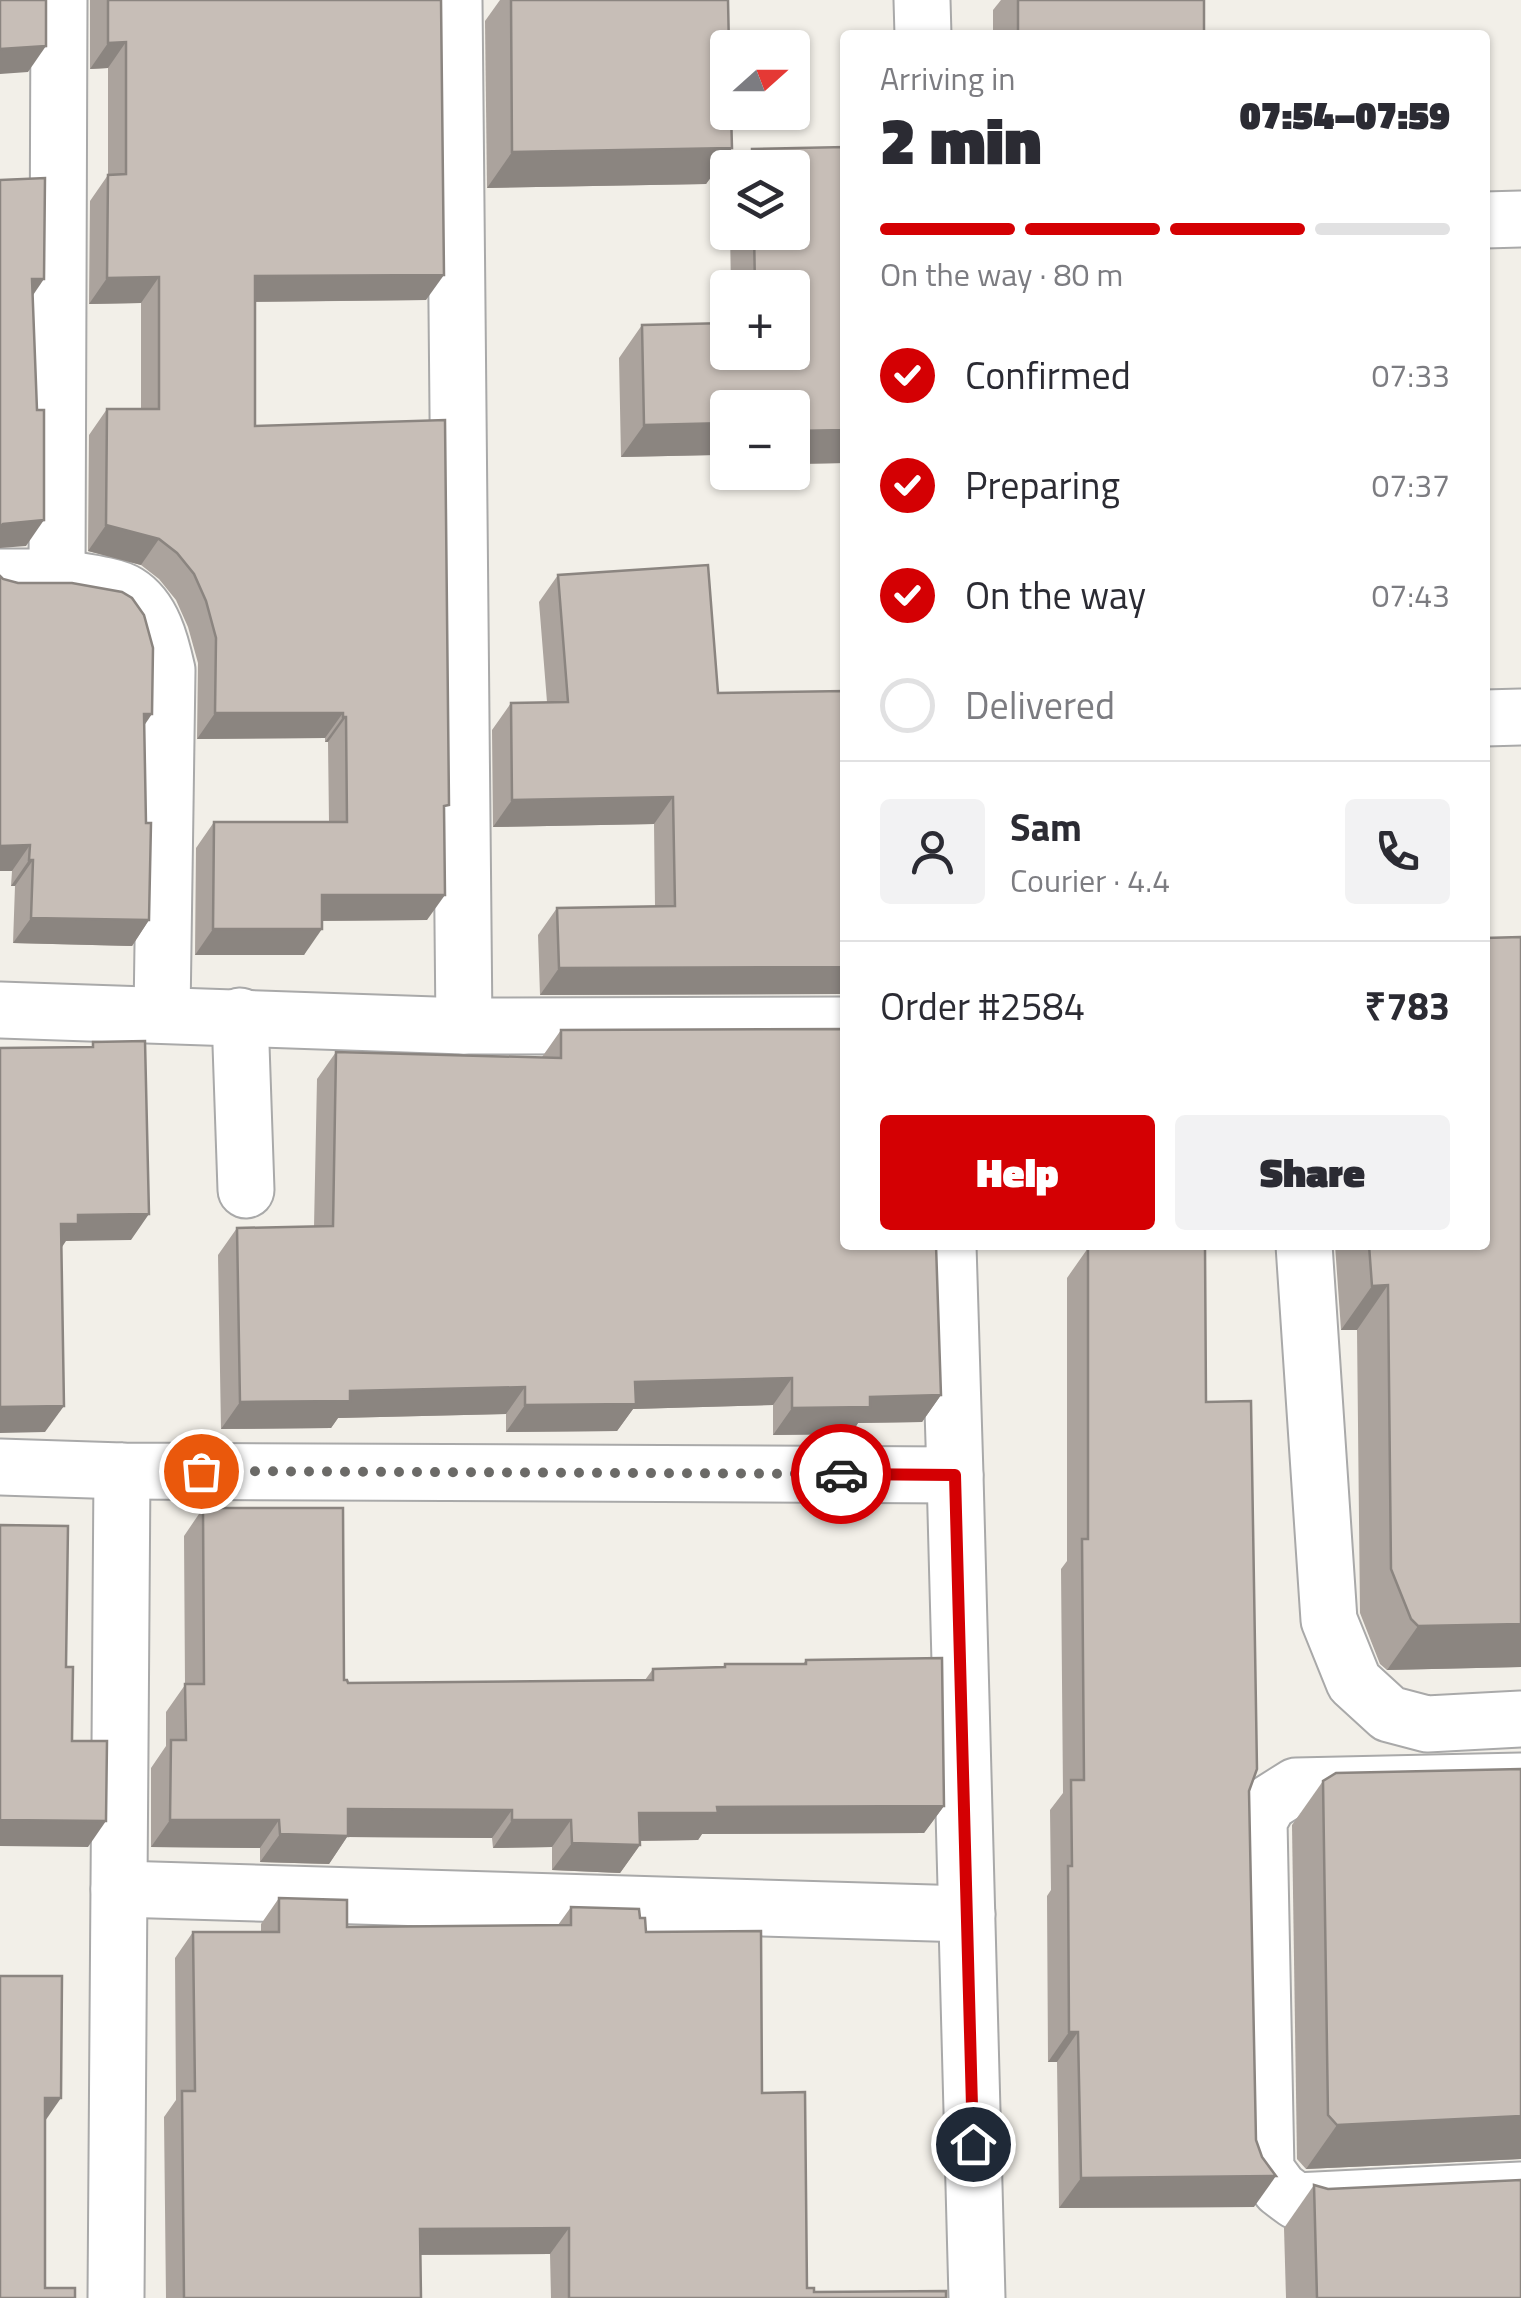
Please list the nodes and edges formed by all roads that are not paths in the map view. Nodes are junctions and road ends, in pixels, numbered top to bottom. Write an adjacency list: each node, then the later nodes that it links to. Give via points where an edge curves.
1 (59, 0): 7 (street)
2 (454, 0): 15 (street)
3 (922, 0): 4 (street)
4 (923, 30)
5 (1490, 220): 6 (street)
6 (1521, 220)
7 (56, 577): 8 (street); 12 (street, via 126,592 146,611 161,641 167,670)
8 (0, 578)
9 (1521, 717): 10 (street)
10 (1490, 718)
11 (0, 1010): 12 (street)
12 (162, 1014): 13 (street)
13 (240, 1016): 15 (street); 16 (street)
14 (840, 1025): 15 (street)
15 (464, 1026)
16 (246, 1190)
17 (948, 1250): 21 (street)
18 (1304, 1250): 22 (street, via 1328,1620 1354,1682 1388,1714 1427,1724)
19 (0, 1467): 20 (street)
20 (122, 1471): 21 (street); 24 (street)
21 (955, 1475): 25 (street)
22 (1521, 1719)
23 (1521, 1780): 26 (street, via 1296,1786 1269,1803 1258,1820 1266,2170 1273,2180 1296,2202)
24 (119, 1890): 25 (street); 27 (street)
25 (967, 1914): 28 (street)
26 (1521, 2190)
27 (116, 2298)
28 (978, 2298)

